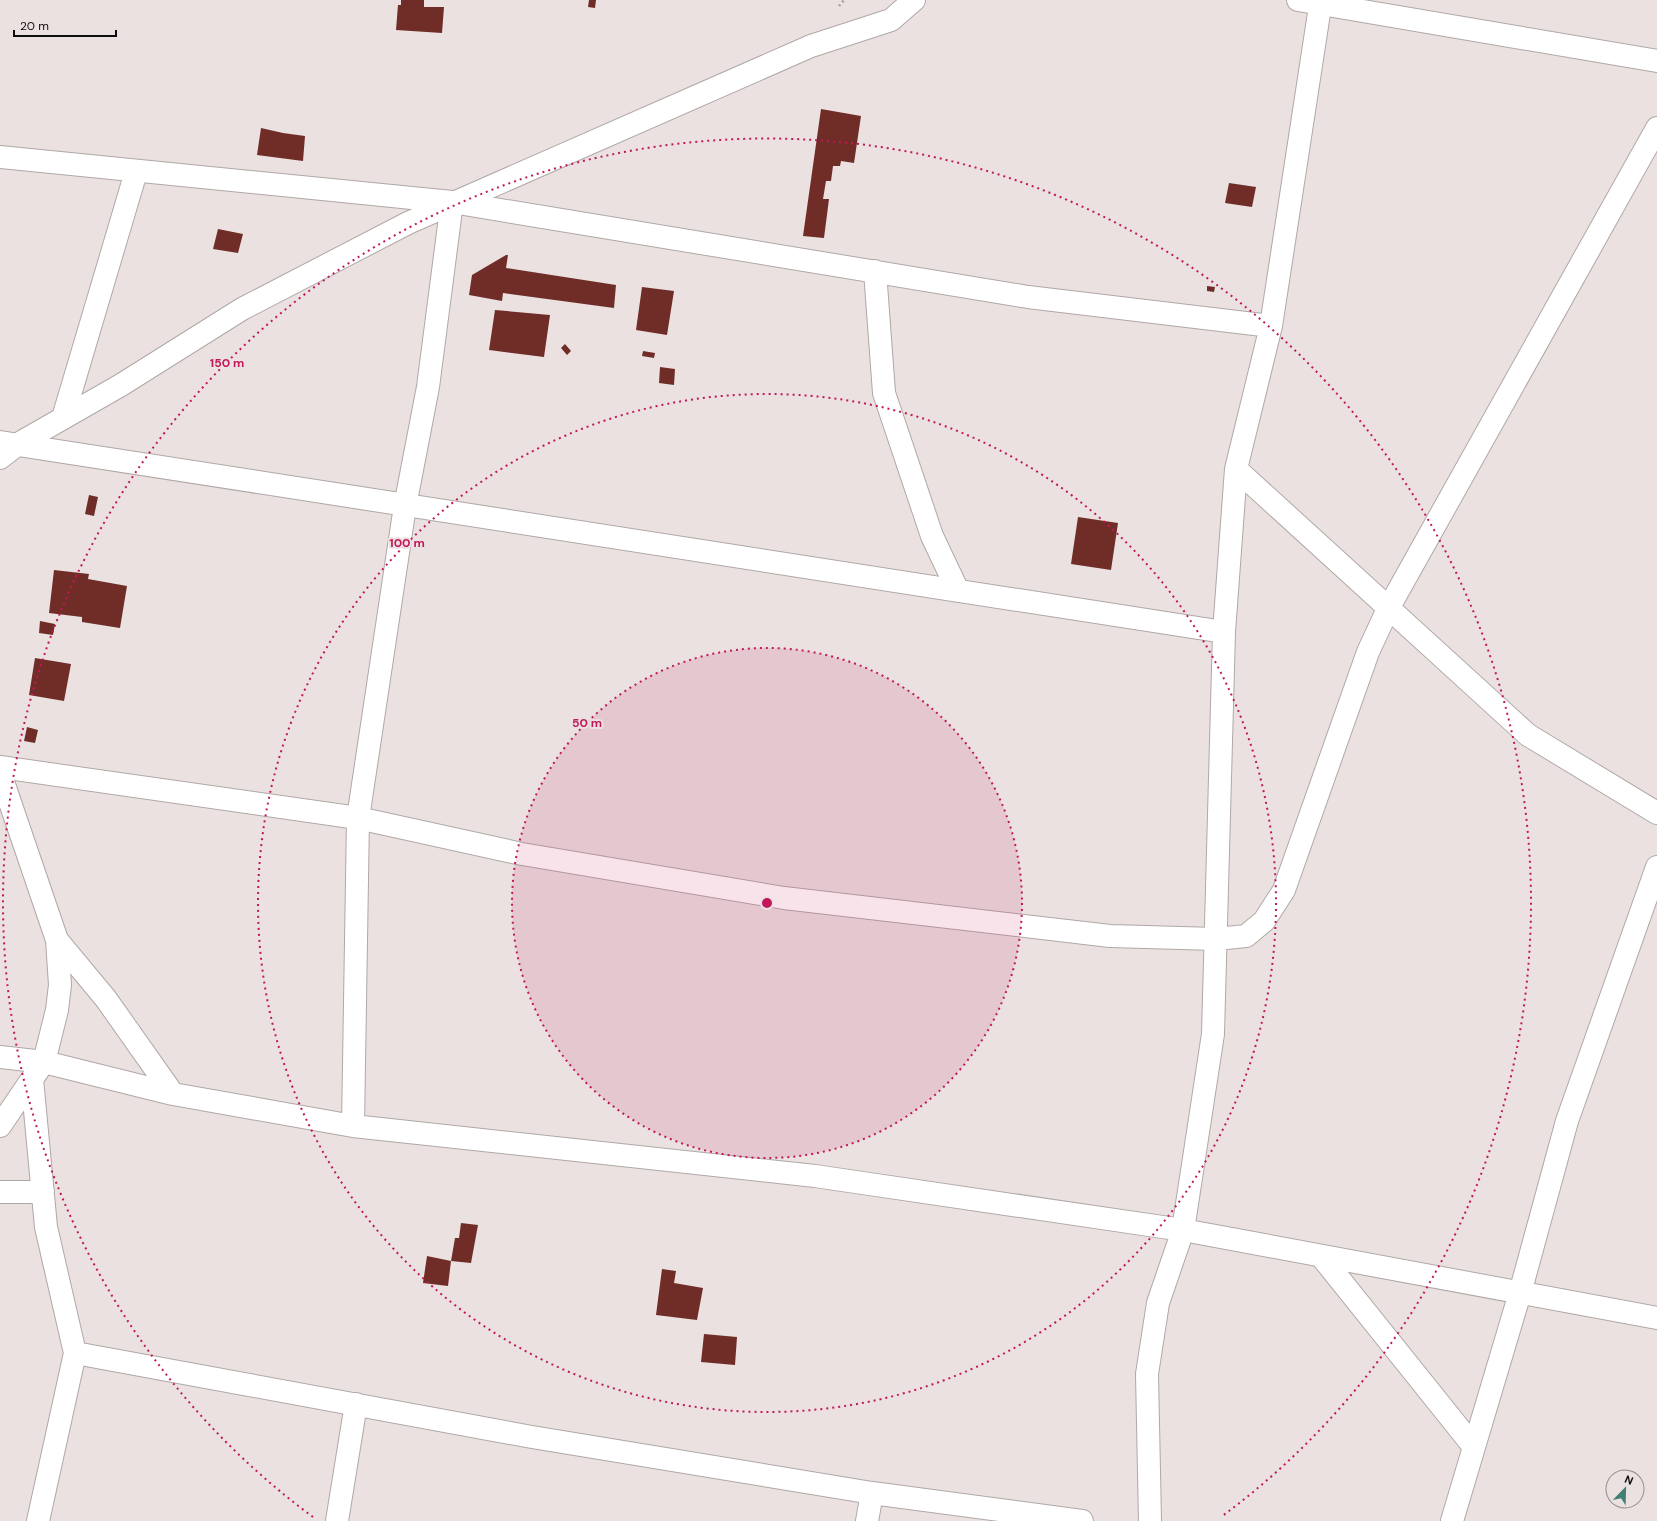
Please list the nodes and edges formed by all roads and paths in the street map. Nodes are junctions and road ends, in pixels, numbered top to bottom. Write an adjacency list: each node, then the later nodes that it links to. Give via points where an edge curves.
1 (914, 0): 8 (street, via 891,20 811,46)
2 (1298, 0): 3 (street)
3 (1321, 2): 4 (street); 10 (street)
4 (1657, 61)
5 (1657, 128): 17 (street)
6 (0, 157): 7 (street)
7 (136, 172): 8 (street); 11 (street)
8 (452, 202): 9 (street); 11 (street, via 242,309 121,385); 15 (street, via 429,379)
9 (875, 271): 10 (street, via 1028,297); 16 (street, via 884,393 932,536)
10 (1271, 326): 14 (street)
11 (62, 418): 12 (street)
12 (9, 443): 13 (street); 15 (street)
13 (0, 458)
14 (1236, 469): 17 (street); 18 (street)
15 (405, 506): 16 (street); 22 (street)
16 (958, 591): 18 (street)
17 (1388, 609): 21 (street, via 1528,735); 24 (street, via 1368,652 1284,890 1264,921 1246,936)
18 (1224, 632): 24 (street)
19 (0, 767): 22 (street)
20 (0, 773): 25 (street)
21 (1657, 813)
22 (358, 818): 24 (street, via 522,854 784,898 1110,936); 31 (street)
23 (1657, 867): 36 (street, via 1567,1122)
24 (1216, 939): 34 (street, via 1213,1034)
25 (57, 940): 27 (street, via 60,985 57,1010); 29 (street, via 106,999)
26 (0, 1057): 27 (street)
27 (44, 1062): 28 (street); 29 (street)
28 (32, 1080): 30 (street); 33 (street)
29 (173, 1094): 31 (street)
30 (0, 1126)
31 (353, 1126): 34 (street, via 815,1176)
32 (0, 1192): 33 (street)
33 (43, 1192): 38 (street, via 46,1227)
34 (1183, 1230): 35 (street); 46 (street, via 1158,1303 1147,1374)
35 (1321, 1256): 36 (street); 40 (street)
36 (1520, 1293): 37 (street); 40 (street)
37 (1656, 1317)
38 (75, 1354): 39 (street); 42 (street)
39 (356, 1404): 41 (street, via 532,1437); 43 (street)
40 (1474, 1447): 47 (street)
41 (872, 1493): 44 (street); 45 (street)
42 (38, 1521)
43 (337, 1521)
44 (867, 1521)
45 (1082, 1521)
46 (1150, 1521)
47 (1452, 1521)

